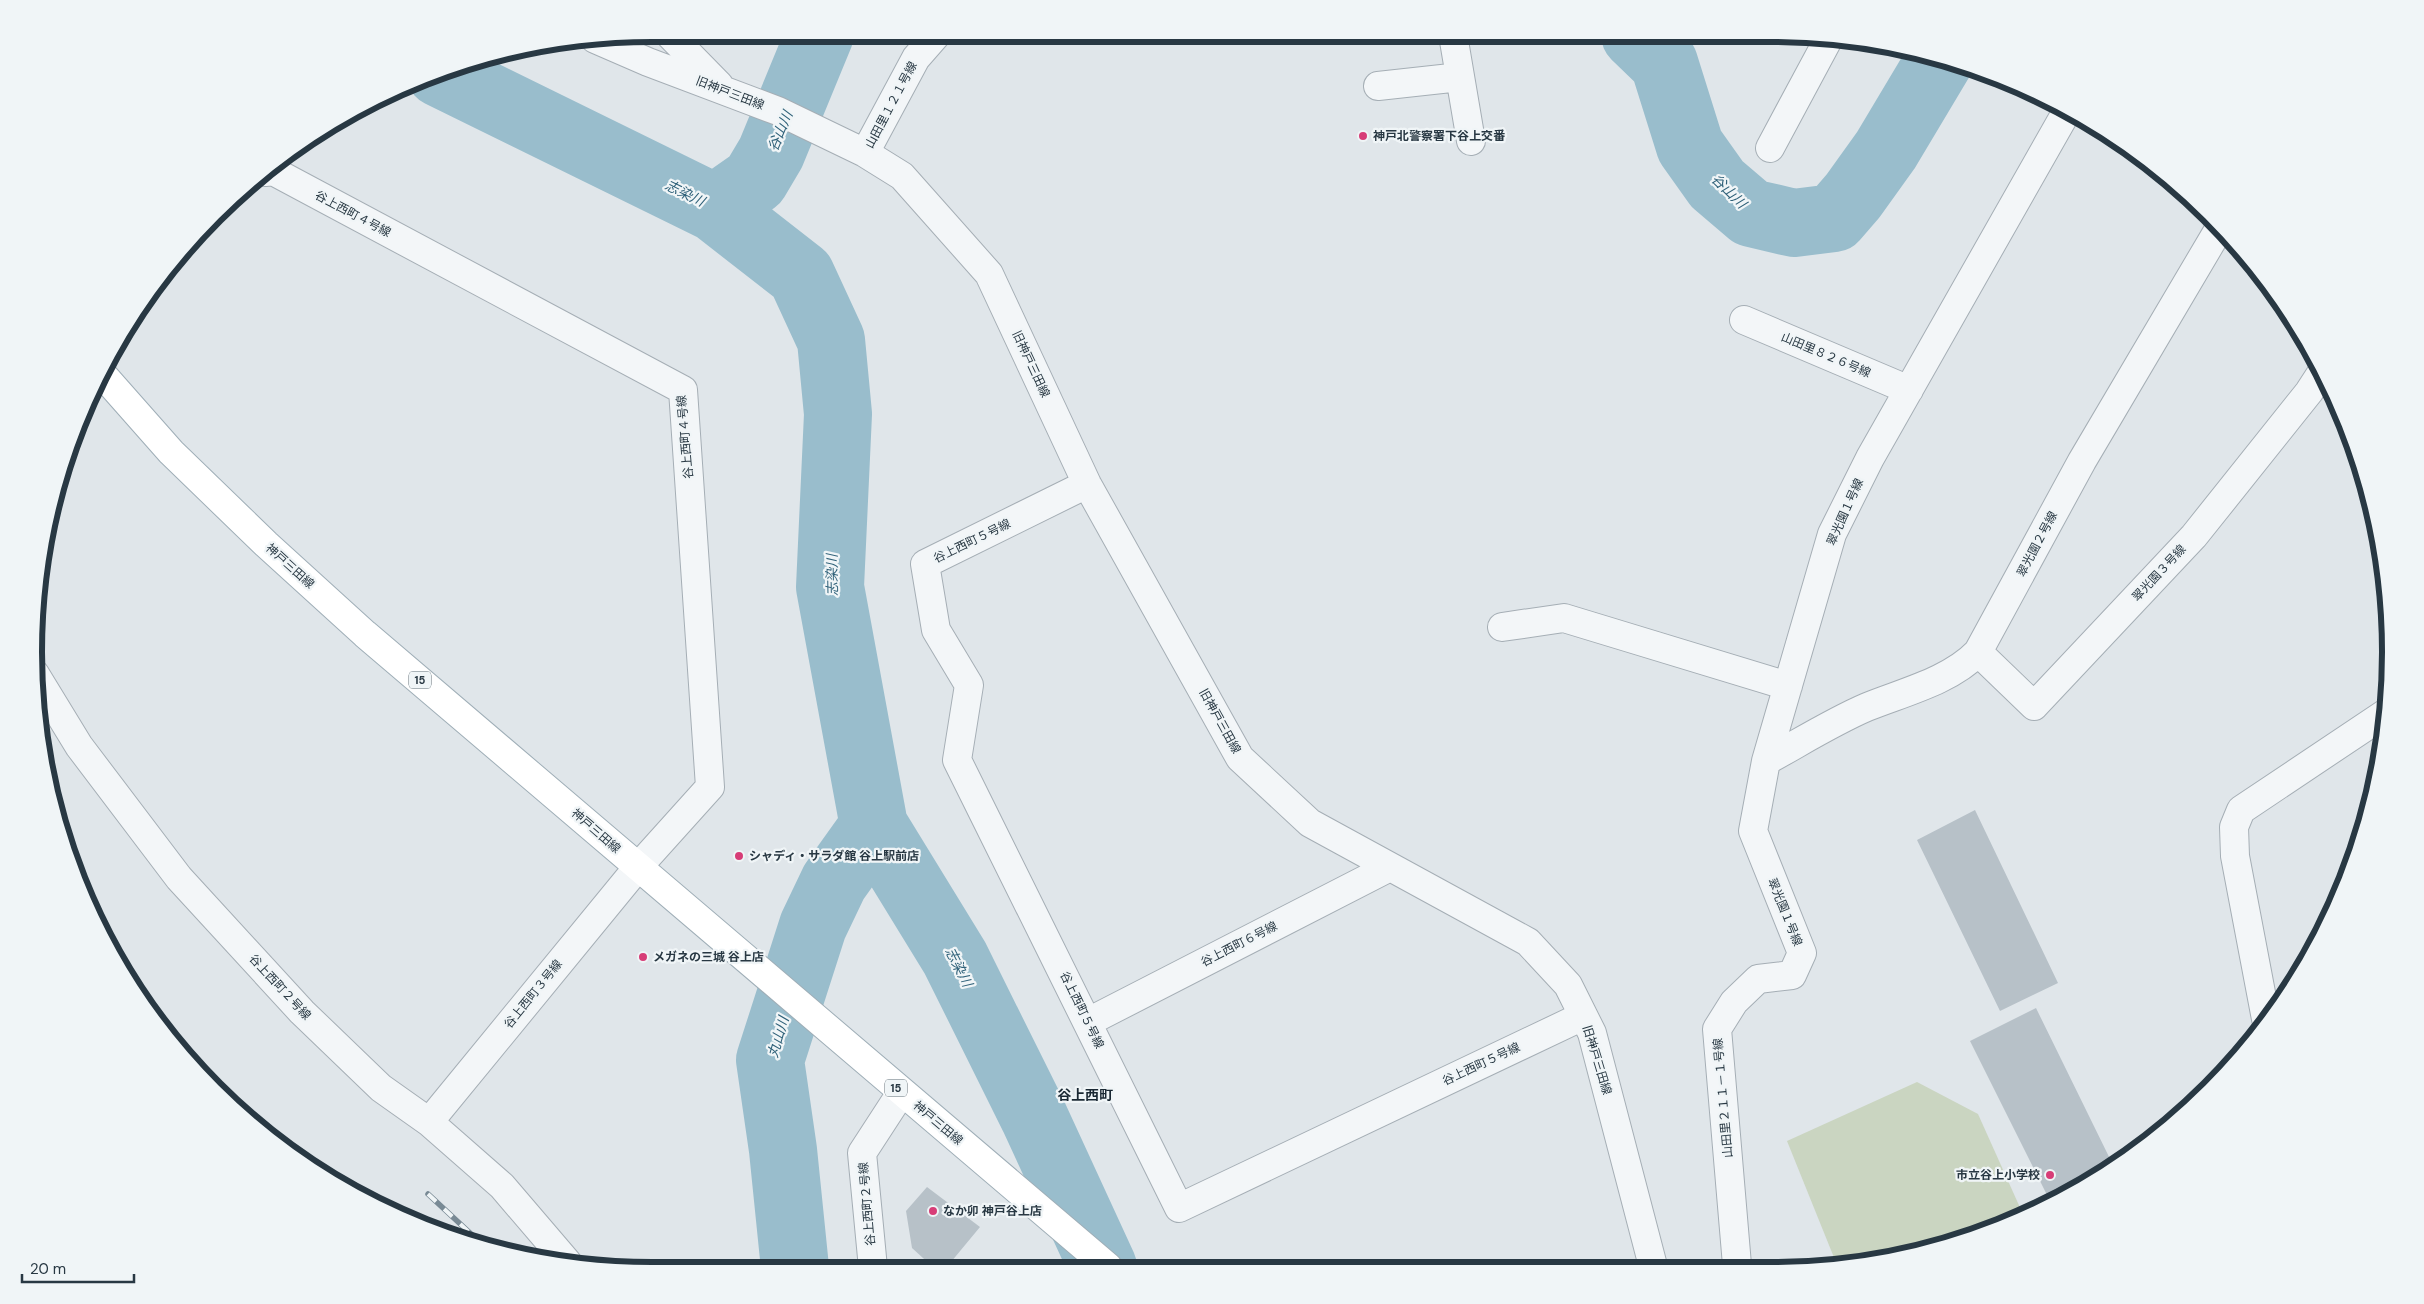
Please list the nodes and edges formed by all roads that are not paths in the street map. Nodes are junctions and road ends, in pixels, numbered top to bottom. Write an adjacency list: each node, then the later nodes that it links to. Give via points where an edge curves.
1 (677, 42): 8 (street)
2 (930, 42): 12 (street, 山田里１２１号線, via 916,58)
3 (1454, 42): 6 (street)
4 (608, 44): 8 (street, 旧神戸三田線)
5 (1826, 45): 11 (street)
6 (1460, 77): 7 (street); 10 (street)
7 (1378, 86)
8 (723, 90): 12 (street, 旧神戸三田線, via 778,111)
9 (2064, 117): 18 (street, 翠光園１号線)
10 (1471, 141)
11 (1770, 148)
12 (863, 153): 19 (street, 旧神戸三田線, via 902,176 989,274)
13 (275, 173): 26 (street, 谷上西町４号線, via 682,390 710,787)
14 (2216, 235): 21 (street, 翠光園２号線, via 2082,461)
15 (1744, 320): 18 (street, 山田里８２６号線)
16 (107, 378): 26 (main road, 神戸三田線 / 15, via 171,452 266,544)
17 (2317, 379): 21 (street, 翠光園３号線, via 2194,536 2034,706)
18 (1909, 390): 22 (street, 翠光園１号線, via 1832,534)
19 (1087, 484): 27 (street, 旧神戸三田線, via 1240,758 1310,823); 31 (street, 谷上西町５号線, via 925,564 936,630 969,685 957,760)
20 (1502, 627): 22 (street, via 1564,618)
21 (1978, 652): 25 (street, 翠光園２号線, via 1968,663 1865,708)
22 (1788, 686): 25 (street, 翠光園１号線)
23 (44, 688): 33 (street, 谷上西町２号線, via 79,746 179,878 302,1012 381,1088)
24 (2377, 719): 29 (street, via 2241,810 2234,827 2235,856)
25 (1766, 761): 28 (street, 翠光園１号線, via 1753,832 1802,953)
26 (638, 867): 32 (main road, 神戸三田線 / 15); 33 (street, 谷上西町３号線)
27 (1390, 867): 30 (street, 旧神戸三田線, via 1528,942 1568,986); 31 (street, 谷上西町６号線)
28 (1792, 975): 38 (street, 山田里２１１－１号線, via 1758,979 1734,1002 1717,1029)
29 (2265, 1011)
30 (1583, 1016): 31 (street, 谷上西町５号線, via 1179,1208); 37 (street, 旧神戸三田線, via 1592,1033)
31 (1088, 1022)
32 (902, 1093): 35 (street, 谷上西町２号線, via 862,1153); 36 (main road, 神戸三田線 / 15)
33 (429, 1122): 34 (street, 谷上西町２号線, via 502,1186)
34 (560, 1254)
35 (872, 1262)
36 (1102, 1262)
37 (1652, 1262)
38 (1737, 1262)

